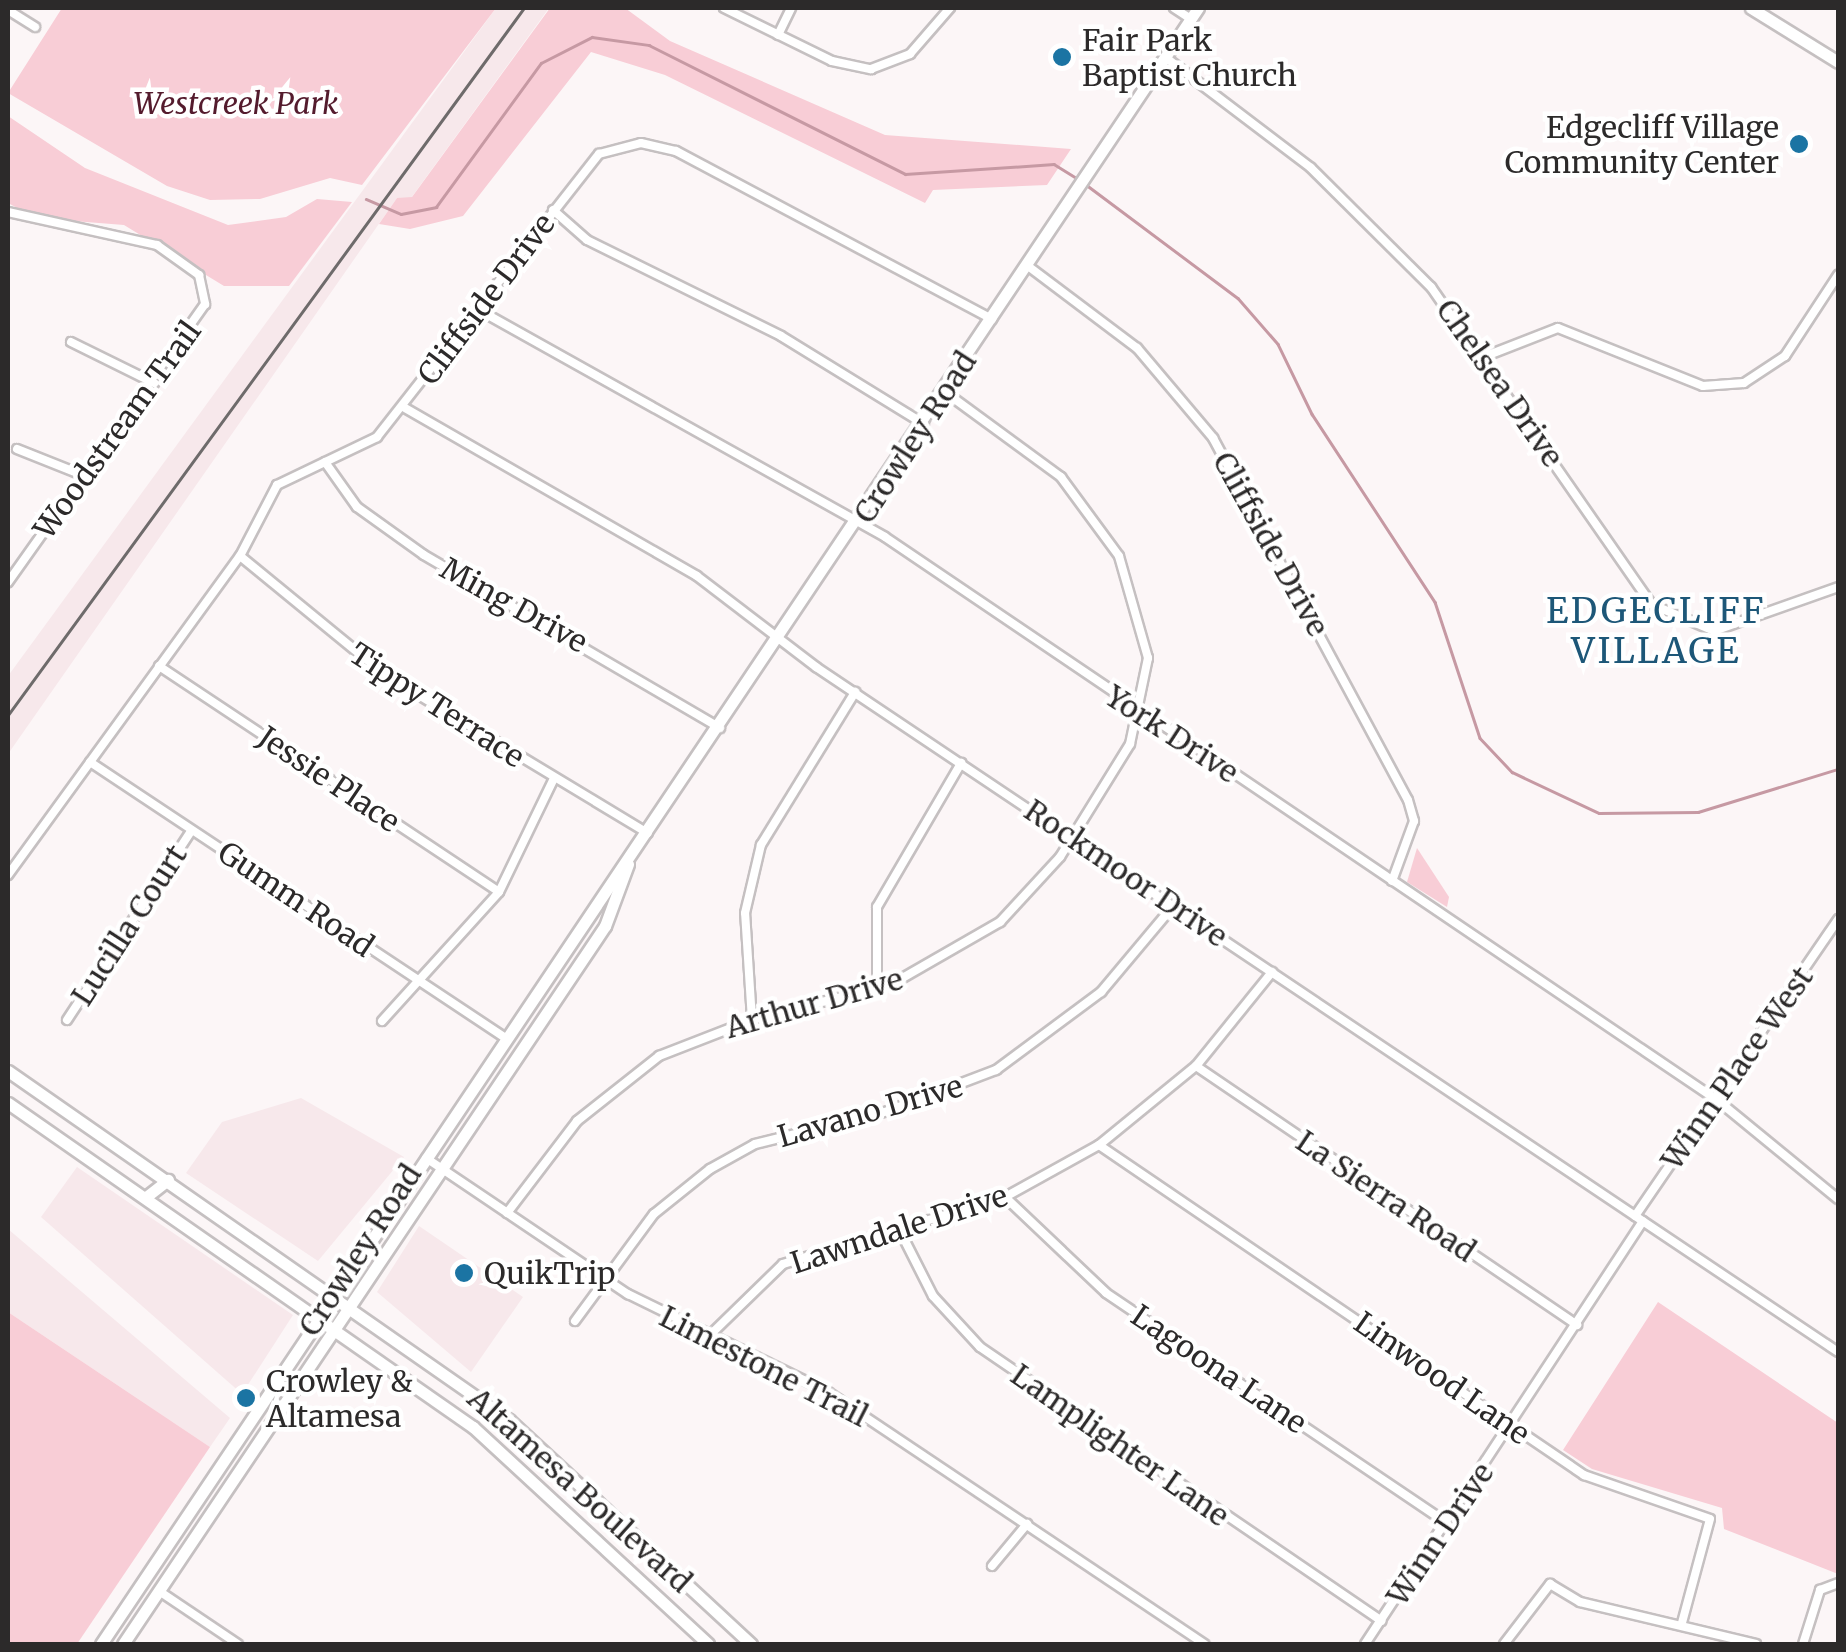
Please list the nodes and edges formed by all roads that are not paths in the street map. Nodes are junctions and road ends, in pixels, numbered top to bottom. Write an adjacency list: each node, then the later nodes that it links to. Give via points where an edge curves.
1 (724, 8): 9 (street)
2 (791, 8): 9 (street)
3 (950, 8): 9 (street, via 922,45 881,68 832,61)
4 (1174, 8): 7 (street)
5 (1751, 8): 11 (main road)
6 (8, 10): 8 (street)
7 (1194, 13): 10 (main road, Crowley Road)
8 (35, 27)
9 (778, 35)
10 (1165, 57): 14 (main road, Crowley Road); 19 (street, Chelsea Drive, via 1350,202)
11 (1838, 62)
12 (553, 210): 16 (street, Cliffside Drive); 17 (street, Cliffside Drive, via 599,154 662,146); 23 (street, via 587,240 782,336)
13 (8, 212): 20 (street, Woodstream Trail, via 117,229 196,273 200,318)
14 (1028, 266): 17 (main road, Crowley Road); 44 (street, Cliffside Drive, via 1138,348 1213,438 1408,800 1414,821)
15 (1838, 275): 19 (street, via 1785,356 1744,383 1703,386 1558,328)
16 (479, 310): 22 (street, Cliffside Drive); 27 (street, York Drive)
17 (992, 319): 21 (main road, Crowley Road)
18 (71, 342): 20 (street)
19 (1486, 356): 30 (street, Chelsea Drive, via 1633,583 1671,617 1714,631)
20 (154, 383): 26 (street, Woodstream Trail)
21 (945, 392): 23 (main road, Crowley Road); 34 (street, Arthur Drive, via 1050,467 1108,534 1143,627)
22 (405, 408): 25 (street, Cliffside Drive, via 370,444); 31 (street, Rockmoor Drive, via 697,576)
23 (924, 424): 27 (main road, Crowley Road)
24 (17, 448): 26 (street)
25 (326, 462): 28 (street, Cliffside Drive, via 277,486); 35 (street, Ming Drive, via 356,507 424,555)
26 (85, 476): 29 (street, Woodstream Trail)
27 (858, 524): 31 (main road, Crowley Road); 34 (street, York Drive)
28 (240, 556): 32 (street, Cliffside Drive); 38 (street, Tippy Terrace, via 338,642)
29 (8, 580)
30 (1838, 586)
31 (780, 638): 33 (street, Rockmoor Drive); 35 (main road, Crowley Road)
32 (160, 666): 36 (street, Cliffside Drive); 45 (street, Jessie Place)
33 (855, 692): 37 (street, Rockmoor Drive); 52 (street, via 761,845 746,913)
34 (1142, 715): 41 (street, Arthur Drive); 44 (street, York Drive)
35 (720, 728): 40 (main road, Crowley Road)
36 (90, 762): 39 (street, Gumm Road); 43 (street, Cliffside Drive)
37 (961, 763): 41 (street, Rockmoor Drive); 50 (street, via 877,907)
38 (554, 778): 40 (street, Tippy Terrace); 45 (street)
39 (192, 830): 49 (street, Gumm Road); 51 (street, Lucilla Court)
40 (649, 833): 42 (main road, Crowley Road)
41 (1074, 838): 46 (street, Rockmoor Drive); 50 (street, Arthur Drive, via 1000,922)
42 (628, 864): 54 (main road, Crowley Road, via 612,872); 61 (main road, Crowley Road, via 605,926)
43 (8, 876)
44 (1392, 881): 57 (street, York Drive)
45 (498, 892): 49 (street)
46 (1174, 905): 48 (street, Rockmoor Drive); 69 (street, Lavano Drive, via 1101,992 1017,1057 928,1098 755,1144 672,1197)
47 (1838, 918): 57 (street, Winn Place West)
48 (1272, 972): 55 (street, Lawndale Drive); 67 (street, Rockmoor Drive)
49 (421, 982): 53 (street); 54 (street, Gumm Road)
50 (877, 990): 52 (street, Arthur Drive)
51 (67, 1020)
52 (752, 1020): 66 (street, Arthur Drive, via 659,1056 604,1096)
53 (382, 1021)
54 (502, 1036): 60 (main road, Crowley Road)
55 (1196, 1066): 59 (street, Lawndale Drive); 74 (street, La Sierra Road)
56 (8, 1070): 62 (main road, Altamesa Boulevard)
57 (1717, 1100): 65 (street, York Drive); 67 (street, Winn Place West)
58 (8, 1103): 64 (main road, Altamesa Boulevard)
59 (1099, 1146): 63 (street, Lawndale Drive); 78 (street, Linwood Lane)
60 (422, 1156): 61 (street, Limestone Trail); 70 (main road, Crowley Road)
61 (444, 1170): 66 (street, Limestone Trail); 71 (main road, Crowley Road)
62 (168, 1180): 64 (main road); 70 (main road, Altamesa Boulevard)
63 (1005, 1197): 68 (street, Lawndale Drive); 81 (street, Lagoona Lane, via 1106,1293)
64 (146, 1198): 72 (main road, Altamesa Boulevard)
65 (1838, 1199)
66 (507, 1212): 69 (street, Limestone Trail)
67 (1639, 1219): 74 (street, Winn Drive); 77 (street, Rockmoor Drive)
68 (900, 1229): 76 (street, Lawndale Drive, via 783,1264); 87 (street, Lamplighter Lane, via 933,1296 980,1346)
69 (604, 1279): 73 (street, Lavano Drive); 76 (street, Limestone Trail)
70 (330, 1295): 71 (main road, Altamesa Boulevard); 72 (main road, Crowley Road)
71 (352, 1309): 75 (main road, Crowley Road); 79 (main road, Altamesa Boulevard)
72 (316, 1317): 75 (main road, Altamesa Boulevard); 83 (main road, Crowley Road)
73 (575, 1321)
74 (1577, 1325): 78 (street, Winn Drive)
75 (336, 1332): 80 (main road, Altamesa Boulevard); 86 (main road, Crowley Road)
76 (709, 1336): 82 (street, Limestone Trail, via 828,1392)
77 (1838, 1352)
78 (1512, 1427): 81 (street, Winn Drive); 88 (street, Linwood Lane, via 1602,1485 1710,1519)
79 (531, 1439): 80 (main road); 93 (main road, Altamesa Boulevard)
80 (513, 1460): 92 (main road, Altamesa Boulevard)
81 (1447, 1523): 87 (street, Winn Drive)
82 (1027, 1524): 84 (street); 94 (street, Limestone Trail)
83 (162, 1552): 86 (main road); 89 (main road, Crowley Road)
84 (992, 1566)
85 (1838, 1583): 98 (street, via 1820,1590)
86 (159, 1591): 90 (main road, Crowley Road); 91 (street)
87 (1381, 1620): 95 (street, Winn Drive)
88 (1682, 1623): 96 (street, via 1580,1602 1550,1584); 97 (street)
89 (101, 1644)
90 (123, 1644)
91 (238, 1644)
92 (708, 1644)
93 (751, 1644)
94 (1205, 1644)
95 (1365, 1644)
96 (1504, 1644)
97 (1756, 1644)
98 (1803, 1644)

